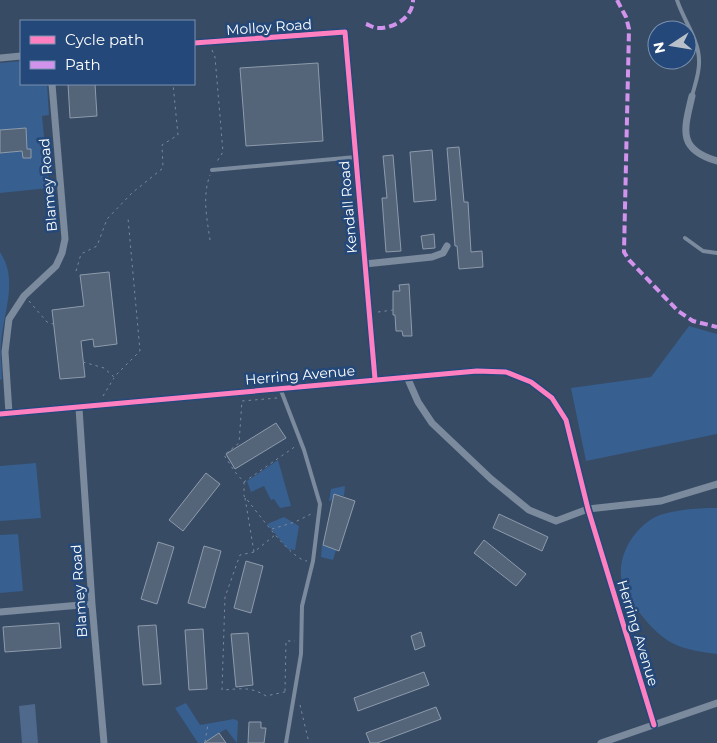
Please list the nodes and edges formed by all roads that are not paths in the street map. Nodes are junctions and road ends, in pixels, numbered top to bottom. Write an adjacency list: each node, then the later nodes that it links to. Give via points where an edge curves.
1 (677, 0): 7 (lane, via 699,54)
2 (345, 32): 3 (street, Molloy Road); 8 (street, Kendall Road)
3 (195, 43)
4 (20, 56): 5 (street)
5 (0, 58)
6 (52, 85): 20 (street, Blamey Road, via 65,239 56,266 24,296 9,319 5,352)
7 (692, 96): 9 (street, via 686,125 688,144 693,151)
8 (356, 157): 10 (lane); 14 (street, Kendall Road)
9 (717, 161)
10 (212, 170)
11 (685, 238): 13 (lane, via 703,250)
12 (447, 246): 14 (street, via 443,253 432,257)
13 (717, 253)
14 (365, 264): 16 (street, Kendall Road)
15 (407, 377): 16 (street, Herring Avenue); 22 (street, via 432,423 491,479 530,510 556,521); 22 (street, Herring Avenue, via 506,372 531,382 552,398 566,420)
16 (374, 379): 17 (street, Herring Avenue)
17 (280, 388): 18 (street, Herring Avenue); 28 (lane, via 320,504 313,561 302,606 301,641)
18 (79, 408): 20 (street, Herring Avenue); 23 (street, Blamey Road)
19 (0, 414): 20 (street, Herring Avenue)
20 (9, 414)
21 (717, 484): 22 (street, via 661,501)
22 (588, 509): 26 (street, Herring Avenue)
23 (92, 604): 24 (street); 27 (street, Blamey Road)
24 (0, 612)
25 (717, 703): 26 (street)
26 (654, 725): 29 (street)
27 (104, 743)
28 (286, 743)
29 (601, 743)

